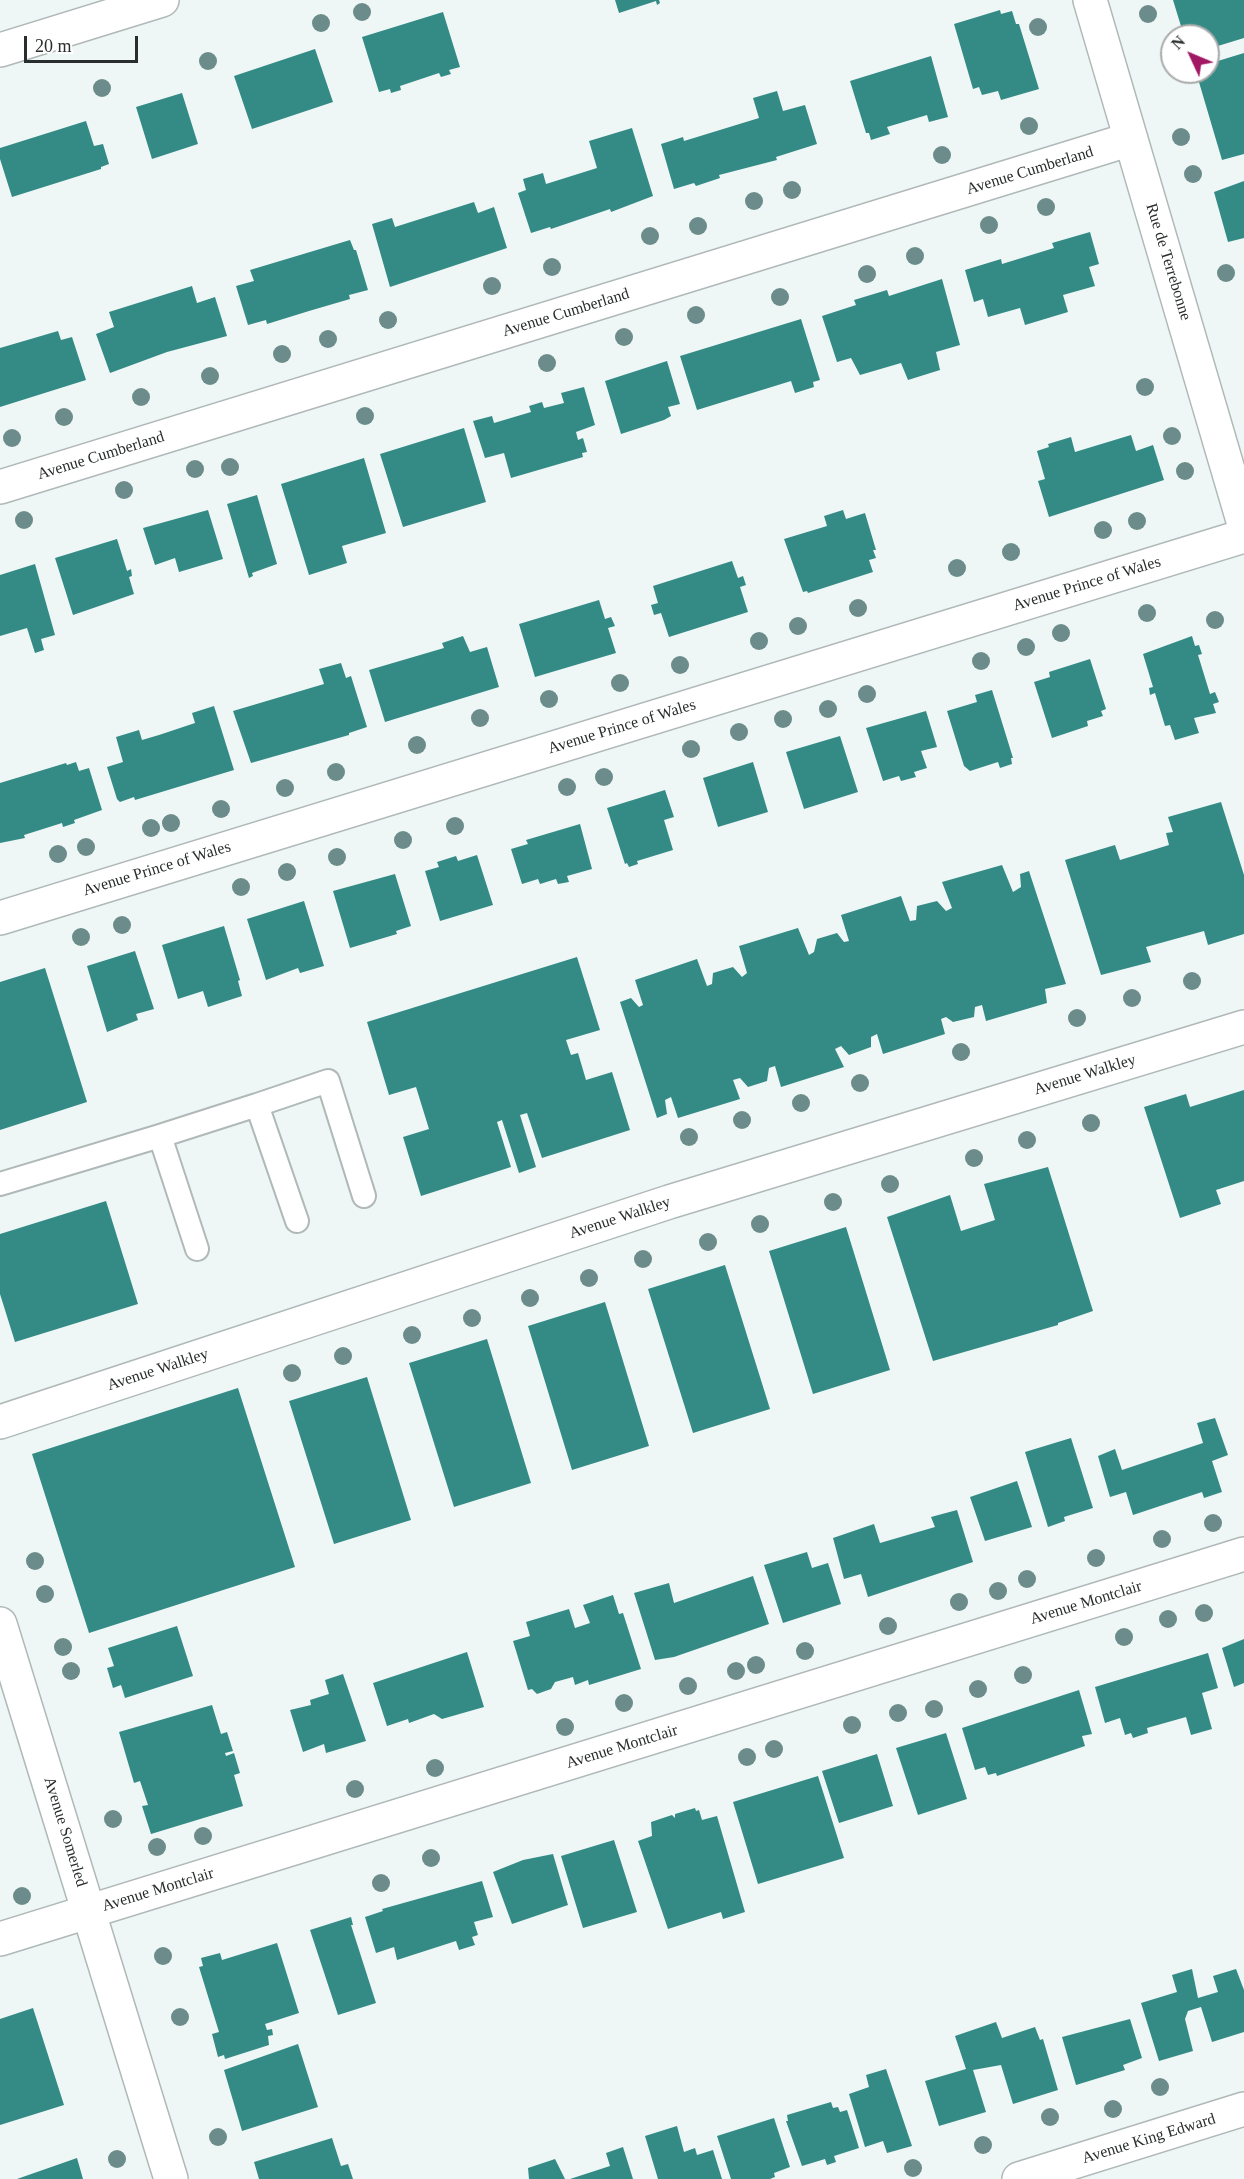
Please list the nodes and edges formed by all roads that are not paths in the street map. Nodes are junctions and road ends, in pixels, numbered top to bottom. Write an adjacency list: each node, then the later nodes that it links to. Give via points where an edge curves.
1 (162, 0): 3 (street)
2 (1089, 0): 4 (street, Rue de Terrebonne)
3 (0, 50)
4 (1131, 139): 5 (street, Avenue Cumberland); 6 (street, Rue de Terrebonne)
5 (0, 487)
6 (1244, 524)
7 (1244, 536): 8 (street, Avenue Prince of Wales)
8 (0, 918)
9 (1244, 1027): 16 (street, Avenue Walkley, via 669,1202)
10 (257, 1104): 11 (lane); 13 (lane, via 328,1081); 14 (lane)
11 (160, 1136): 12 (lane); 15 (lane)
12 (0, 1184)
13 (364, 1196)
14 (297, 1221)
15 (197, 1249)
16 (0, 1422)
17 (1244, 1554): 19 (street, Avenue Montclair)
18 (0, 1624): 19 (street, Avenue Somerled)
19 (89, 1911): 20 (street, Avenue Montclair); 22 (street, Avenue Somerled)
20 (0, 1939)
21 (1244, 2109): 23 (street, Avenue King Edward)
22 (171, 2179)
23 (1019, 2179)

